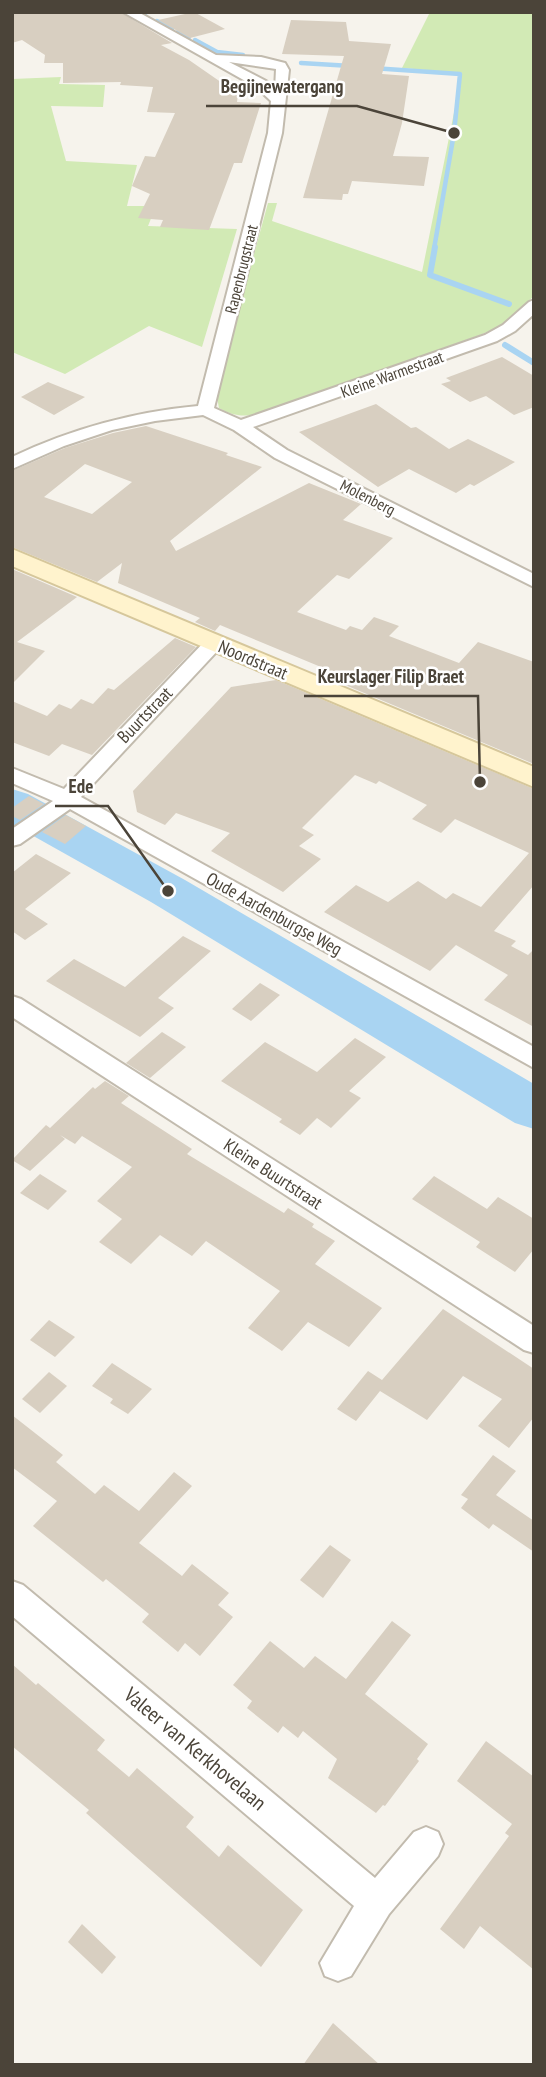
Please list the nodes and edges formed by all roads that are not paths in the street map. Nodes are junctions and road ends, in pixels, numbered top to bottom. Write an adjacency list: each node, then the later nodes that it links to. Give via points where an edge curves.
1 (129, 12): 2 (street)
2 (216, 57): 3 (street, via 268,88); 3 (street, Rapenbrugstraat, via 281,66 283,85)
3 (278, 101): 5 (street, Rapenbrugstraat, via 275,133)
4 (534, 304): 6 (street, Kleine Warmestraat, via 491,338)
5 (205, 410): 6 (street, Molenberg); 7 (street, via 172,412 84,432)
6 (240, 426): 9 (street, Molenberg, via 281,454)
7 (12, 464)
8 (12, 557): 10 (street, Noordstraat)
9 (534, 581)
10 (214, 643): 12 (street, Noordstraat); 13 (street, Buurtstraat)
11 (12, 775): 13 (street, Oude Aardenburgse Weg)
12 (534, 778)
13 (61, 804): 14 (street, Buurtstraat); 16 (street, Oude Aardenburgse Weg)
14 (12, 839)
15 (12, 1005): 17 (street, Kleine Buurtstraat)
16 (534, 1059)
17 (534, 1341)
18 (12, 1596): 20 (street, Valeer van Kerkhovelaan)
19 (426, 1844): 20 (street)
20 (377, 1902): 21 (street)
21 (338, 1964)

